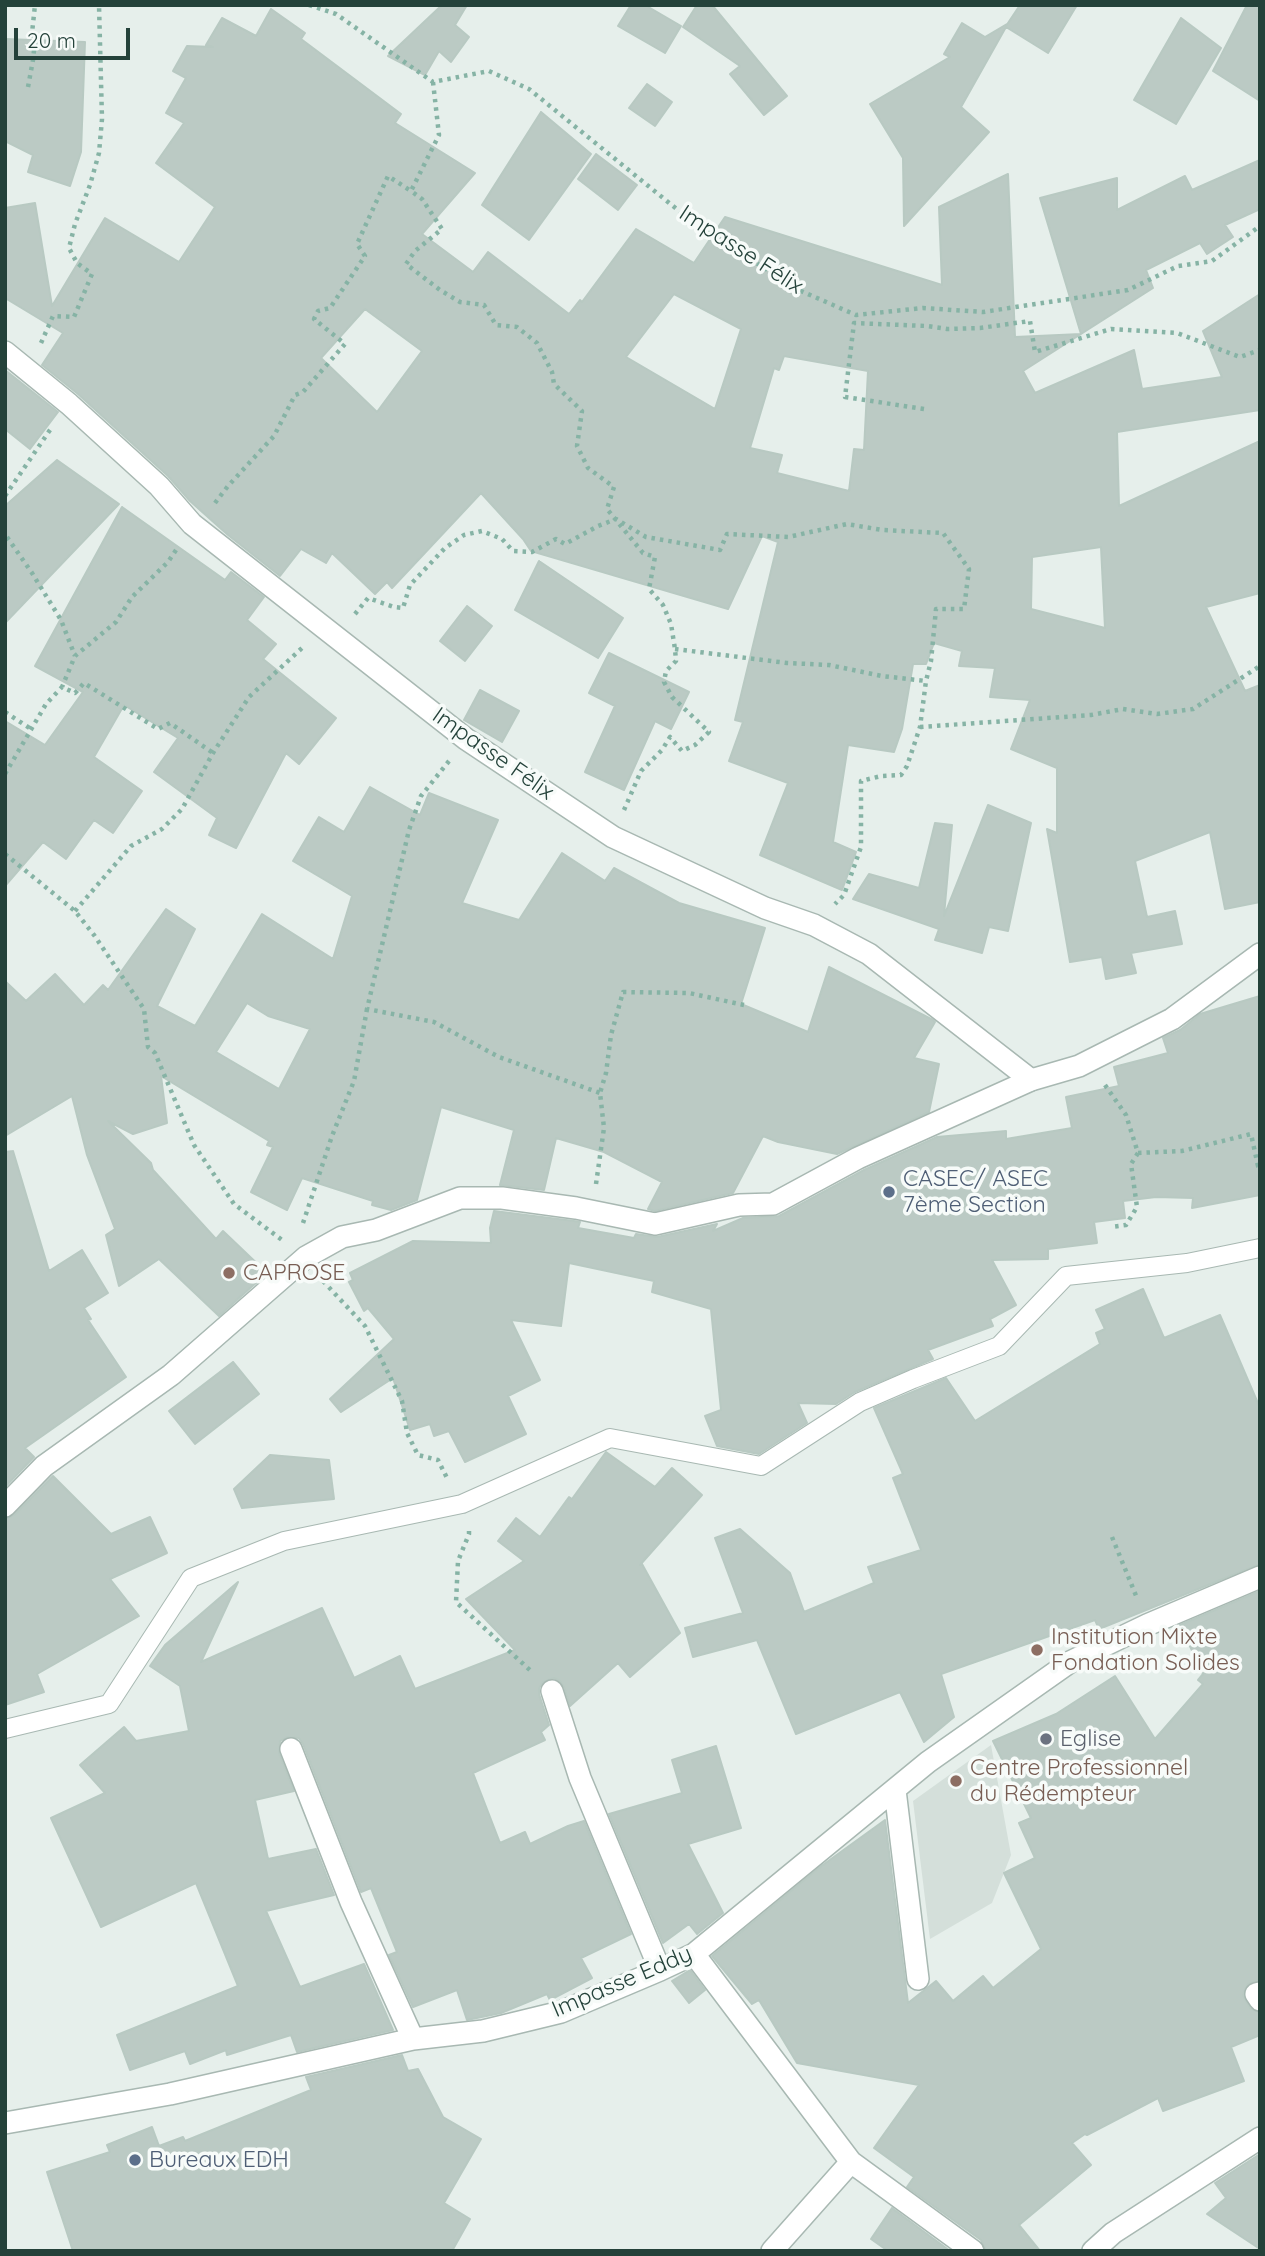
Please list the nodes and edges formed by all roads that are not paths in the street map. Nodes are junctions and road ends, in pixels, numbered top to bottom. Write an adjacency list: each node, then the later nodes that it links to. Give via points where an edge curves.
1 (11, 357): 3 (street, Impasse Félix, via 159,486 192,524 466,739 613,837 765,908 814,925 869,954)
2 (1260, 954): 3 (street, via 1172,1018 1079,1066)
3 (1031, 1080): 5 (street, via 858,1158 773,1204 739,1205 655,1224 502,1198 460,1198 376,1230 342,1237 306,1258 171,1375 44,1466)
4 (1260, 1248): 8 (lane, via 1187,1263 1066,1276 999,1346 860,1402 761,1466 610,1438 462,1504 284,1541 191,1578 109,1704)
5 (5, 1506)
6 (1260, 1577): 10 (street, Impasse Eddy, via 1070,1662)
7 (552, 1691): 12 (street, via 580,1778)
8 (5, 1729)
9 (291, 1749): 16 (street, via 351,1902)
10 (895, 1790): 11 (street, Impasse Eddy); 13 (street)
11 (694, 1955): 12 (street, Impasse Eddy); 19 (street)
12 (660, 1970): 16 (street, Impasse Eddy, via 561,2012 483,2031)
13 (918, 1979)
14 (1260, 1993): 15 (street, via 1256,1994)
15 (1260, 2000)
16 (413, 2039): 17 (street, Impasse Eddy, via 170,2094)
17 (5, 2123)
18 (1260, 2138): 22 (street, via 1113,2233)
19 (851, 2162): 20 (street); 21 (street)
20 (772, 2251)
21 (973, 2251)
22 (1093, 2251)

